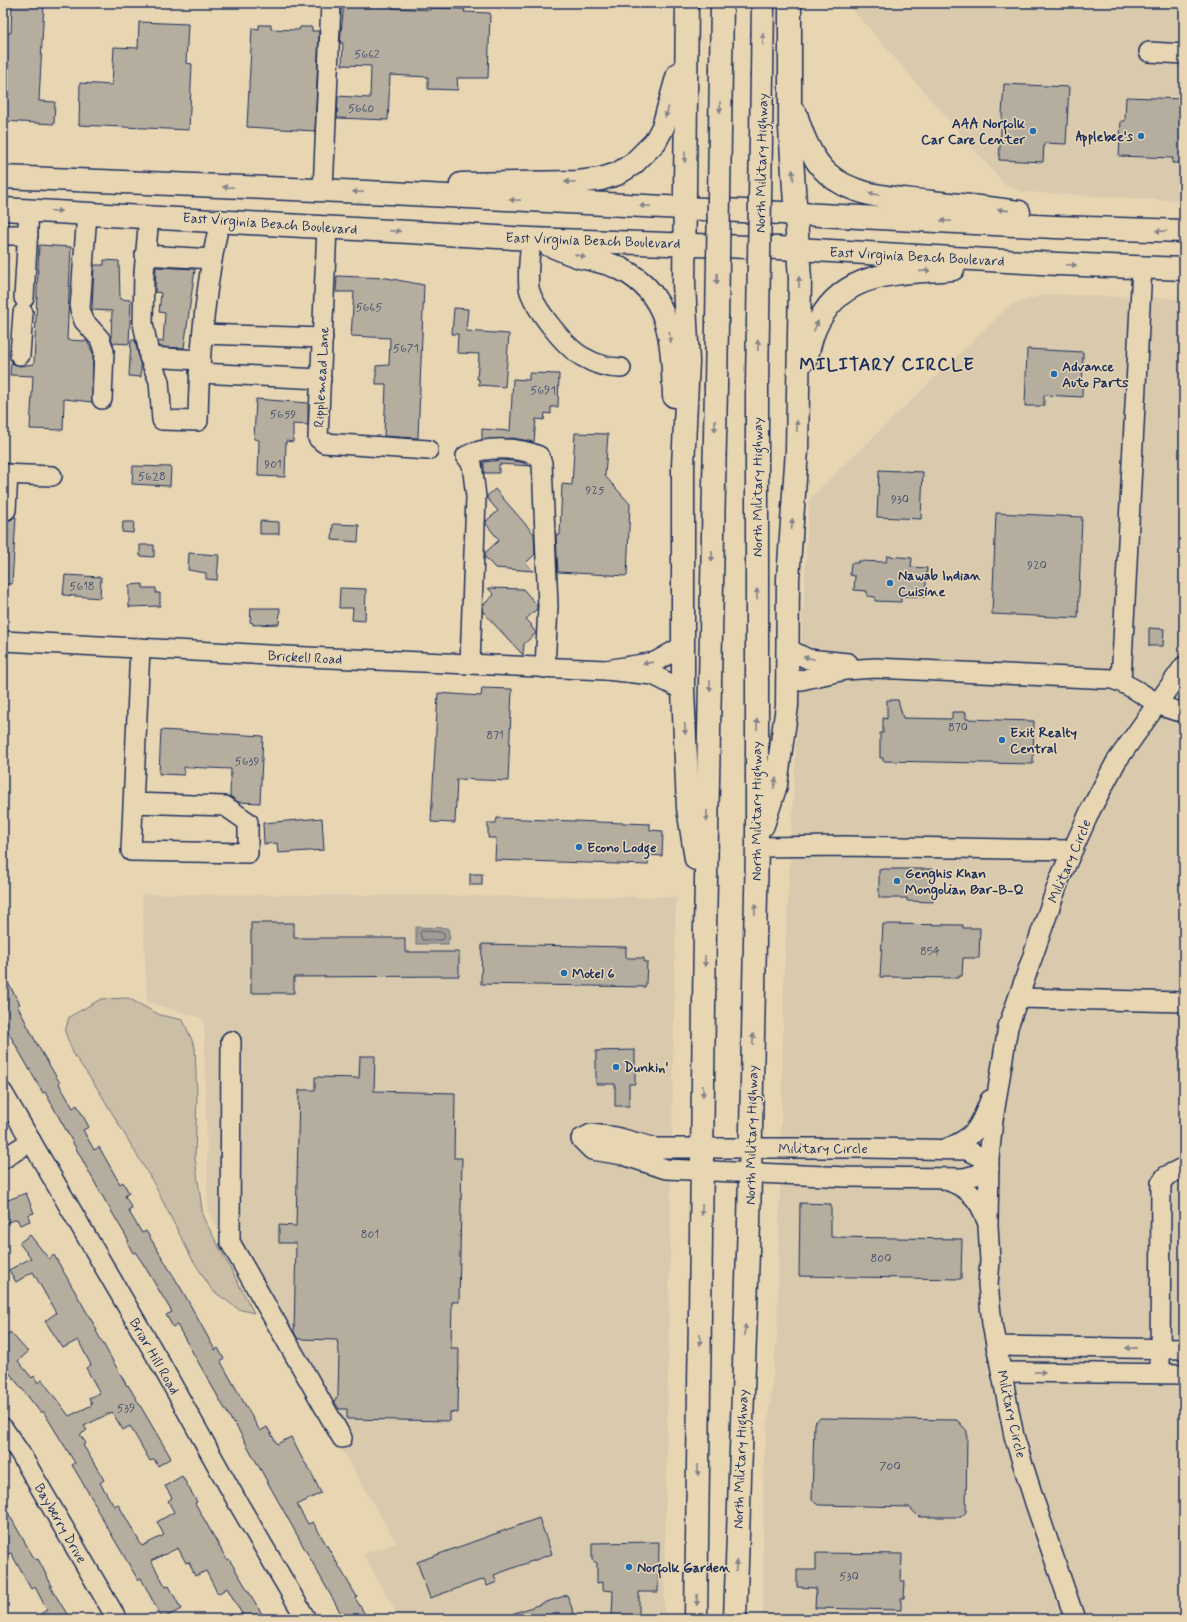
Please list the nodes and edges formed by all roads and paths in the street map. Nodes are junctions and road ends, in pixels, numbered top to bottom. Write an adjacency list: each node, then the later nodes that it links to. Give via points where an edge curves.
1 (331, 3): 11 (street)
2 (687, 3): 6 (main road)
3 (722, 3): 64 (main road, one-way to 64, bridge)
4 (763, 3): 62 (main road, North Military Highway, one-way to 4, bridge, via 757,384)
5 (790, 3): 9 (main road)
6 (686, 48): 12 (main road, one-way to 12, via 663,127 655,142 634,164 617,174 578,182 476,183); 14 (main road, one-way to 14)
7 (1149, 52): 8 (street)
8 (1184, 54)
9 (789, 75): 17 (main road, one-way to 9); 21 (main road, one-way to 9, via 1101,221 884,196 849,187 827,173 808,146 797,117)
10 (3, 177): 11 (main road, one-way to 10)
11 (323, 191): 12 (main road, one-way to 11)
12 (390, 193): 14 (main road, one-way to 12)
13 (3, 209): 15 (main road, East Virginia Beach Boulevard)
14 (684, 209): 17 (main road); 26 (main road)
15 (29, 210): 16 (main road, East Virginia Beach Boulevard, one-way to 16); 24 (street)
16 (87, 213): 18 (main road, East Virginia Beach Boulevard); 41 (street, via 80,309 84,321 100,339 104,351)
17 (796, 214): 21 (main road, one-way to 17); 27 (main road)
18 (149, 216): 19 (main road, East Virginia Beach Boulevard); 28 (street)
19 (220, 220): 20 (main road, East Virginia Beach Boulevard); 29 (street)
20 (327, 227): 25 (main road, East Virginia Beach Boulevard, one-way to 25); 34 (street, Ripplemead Lane)
21 (1139, 230): 22 (main road, one-way to 21)
22 (1184, 231)
23 (3, 235): 24 (street)
24 (28, 235): 35 (street)
25 (531, 239): 26 (main road, East Virginia Beach Boulevard); 38 (street, via 530,288 534,302 543,316 581,357 597,365); 46 (main road, one-way to 46, via 576,256 621,268 640,281 659,303 667,320 671,338)
26 (684, 244): 27 (main road, East Virginia Beach Boulevard); 46 (main road, via 688,362)
27 (798, 249): 30 (main road, East Virginia Beach Boulevard); 40 (main road, one-way to 27)
28 (145, 255): 29 (street); 36 (street, via 143,323)
29 (212, 259): 33 (street)
30 (1032, 262): 31 (main road, East Virginia Beach Boulevard, one-way to 31); 40 (main road, one-way to 30, via 814,331 821,316 847,288 872,278 902,273)
31 (1142, 267): 32 (main road, East Virginia Beach Boulevard); 56 (street)
32 (1184, 269)
33 (203, 334): 34 (street); 37 (street)
34 (323, 338): 39 (street, Ripplemead Lane)
35 (20, 355)
36 (149, 357): 37 (street); 37 (street, via 159,381 162,420 198,421)
37 (200, 366): 39 (street)
38 (621, 368)
39 (321, 379): 42 (street, Ripplemead Lane, via 318,438 324,444)
40 (798, 391): 50 (main road, one-way to 40, via 788,579)
41 (102, 399)
42 (428, 450)
43 (6, 474): 44 (street); 45 (street)
44 (52, 476)
45 (6, 510)
46 (682, 543): 48 (main road)
47 (3, 641): 49 (street, Brickell Road)
48 (683, 646): 55 (street, Brickell Road, one-way to 55, via 655,662); 58 (main road)
49 (140, 648): 51 (street, Brickell Road); 61 (street)
50 (788, 649): 54 (street, one-way to 50, via 808,659); 57 (main road)
51 (470, 664): 53 (street, Brickell Road); 53 (street, via 476,497 472,464 466,456 476,450 493,449 533,453 539,456 542,463 548,606)
52 (1184, 666): 59 (street, Military Circle)
53 (545, 668): 55 (street, Brickell Road)
54 (876, 668): 56 (street, via 1112,678); 57 (street, via 845,670)
55 (606, 670): 58 (street, Brickell Road, via 654,675)
56 (1121, 681): 59 (street)
57 (788, 683): 62 (main road, one-way to 57, via 776,785)
58 (683, 690): 64 (main road, one-way to 64, via 688,808)
59 (1157, 702): 60 (street, via 1170,710); 63 (street, Military Circle, via 1116,762 1090,809)
60 (1184, 712)
61 (133, 803): 61 (street, via 131,851 248,853 248,822 225,806)
62 (757, 848): 63 (street, via 846,846); 71 (main road, North Military Highway, one-way to 62)
63 (1072, 850): 65 (street, Military Circle, via 1057,884)
64 (705, 922): 73 (main road, one-way to 73)
65 (1019, 998): 66 (street); 68 (street, Military Circle, via 1008,1027)
66 (1184, 1002)
67 (231, 1041): 91 (street, via 230,1242)
68 (999, 1076): 74 (street, Military Circle, via 984,1115 973,1135 962,1143); 77 (street, Military Circle)
69 (3, 1093): 70 (street, Briar Hill Road)
70 (31, 1141): 75 (street); 93 (street, Briar Hill Road)
71 (750, 1148): 72 (street, Military Circle); 73 (street, Military Circle); 79 (main road, North Military Highway)
72 (847, 1148): 74 (street, Military Circle); 80 (street)
73 (702, 1150): 78 (main road); 78 (street, Military Circle, via 656,1148 616,1136 591,1134 581,1139 592,1150 623,1155 666,1169)
74 (944, 1150): 77 (street, Military Circle, via 967,1150 976,1154)
75 (3, 1159)
76 (1184, 1167): 84 (street, via 1166,1176 1161,1183)
77 (989, 1168): 81 (street, Military Circle, via 964,1178); 82 (street, Military Circle)
78 (702, 1171): 79 (street, Military Circle); 94 (main road, one-way to 94)
79 (750, 1174): 80 (street, Military Circle); 95 (main road, North Military Highway, one-way to 79)
80 (847, 1177): 81 (street, Military Circle)
81 (939, 1178): 82 (street, Military Circle, via 958,1184 971,1192 982,1207)
82 (988, 1225): 85 (street, Military Circle, via 988,1284)
83 (1184, 1338): 84 (street)
84 (1159, 1343): 85 (street, one-way to 85); 86 (street); 88 (street)
85 (996, 1346): 87 (street, Military Circle)
86 (1184, 1349)
87 (1001, 1372): 88 (street, one-way to 88); 96 (street, Military Circle, via 1014,1436)
88 (1160, 1373): 89 (street)
89 (1184, 1374)
90 (3, 1428): 92 (street, Bayberry Drive)
91 (342, 1438)
92 (117, 1619)
93 (306, 1619)
94 (696, 1619)
95 (735, 1619)
96 (1075, 1619)

